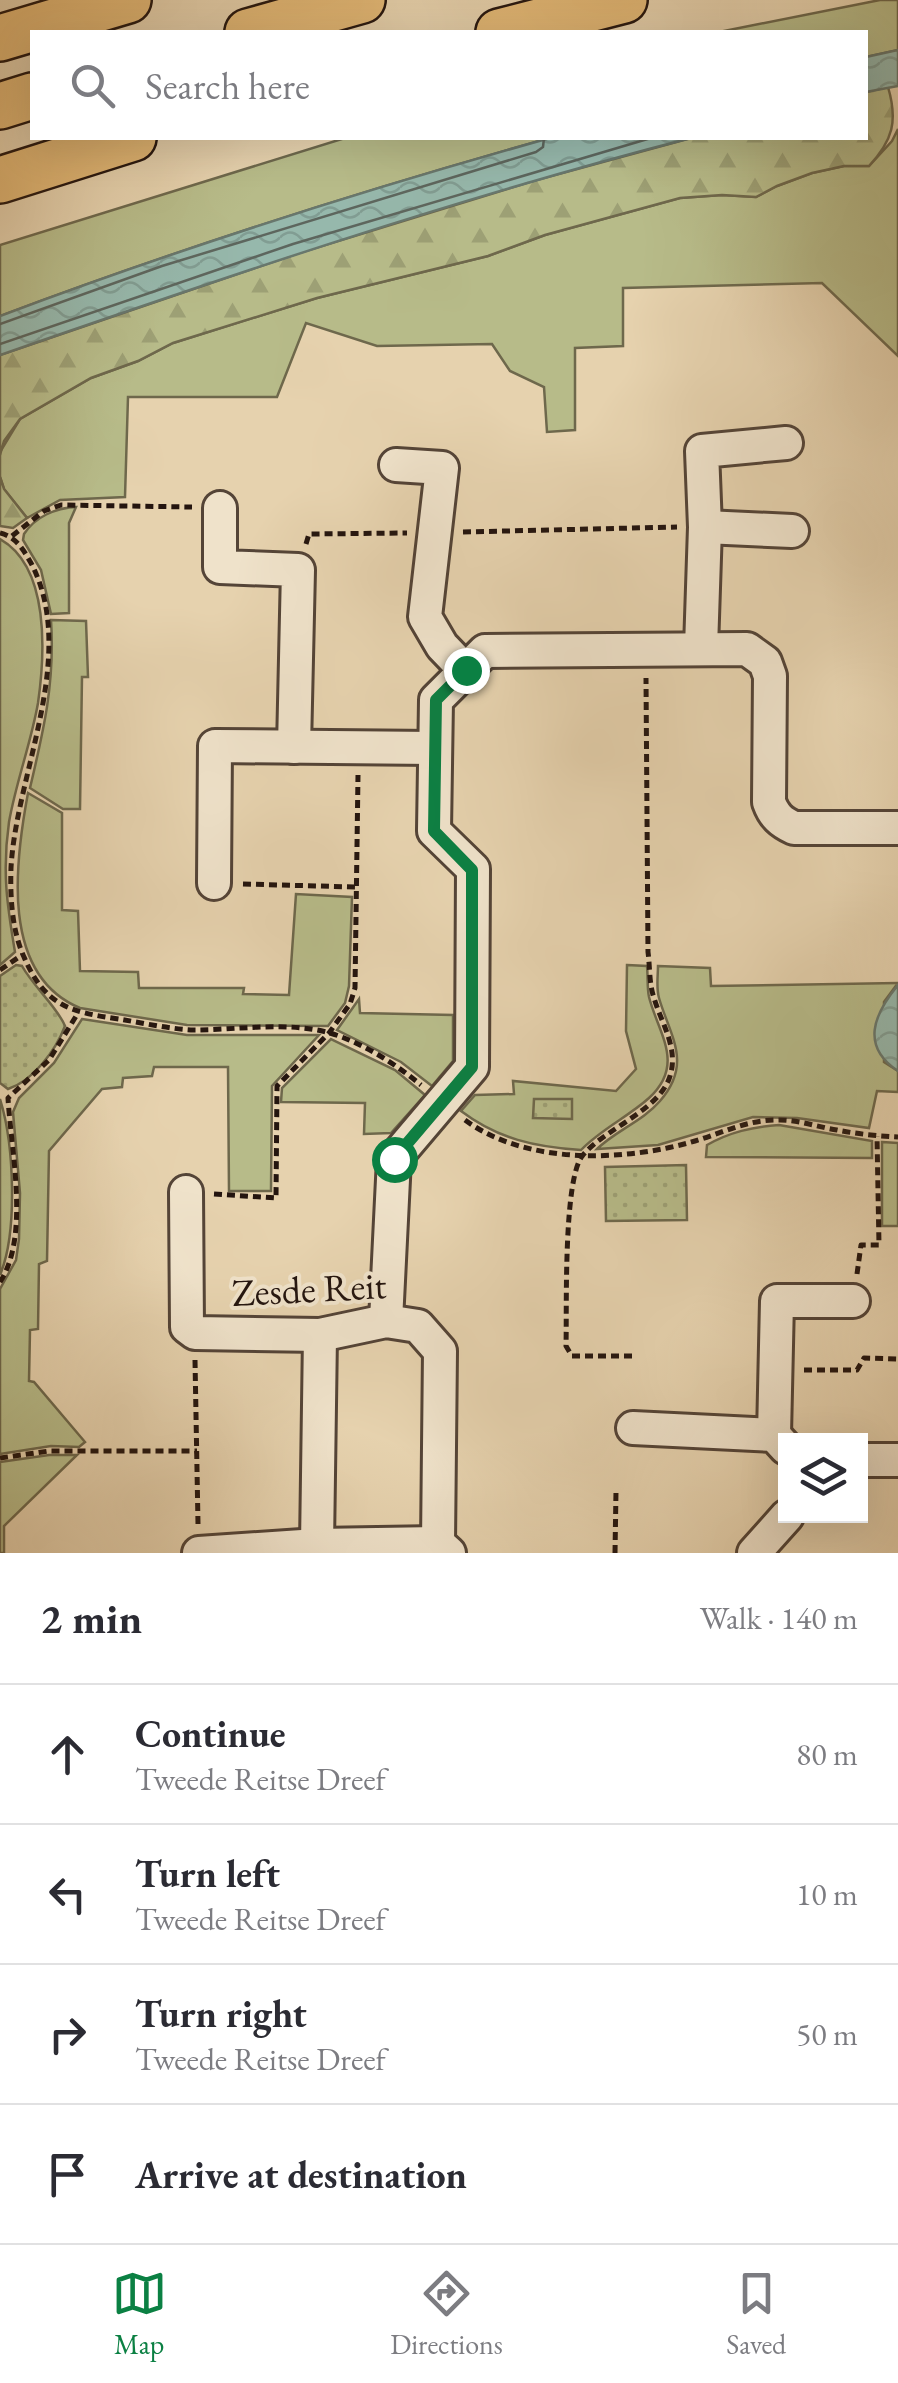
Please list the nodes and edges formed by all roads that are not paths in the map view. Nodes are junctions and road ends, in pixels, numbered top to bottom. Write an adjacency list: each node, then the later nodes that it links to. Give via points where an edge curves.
1 (128, 0): 6 (highway)
2 (362, 0): 4 (highway)
3 (624, 0): 5 (highway)
4 (255, 30)
5 (507, 30)
6 (0, 38)
7 (30, 97): 8 (highway)
8 (0, 106)
9 (128, 140): 10 (highway)
10 (0, 180)
11 (786, 443): 14 (street, via 702,451)
12 (396, 465): 17 (street, via 442,468 426,617)
13 (220, 508): 18 (street, via 220,567 298,570)
14 (705, 526): 15 (street); 16 (street)
15 (792, 531)
16 (701, 648): 17 (street, via 485,651); 20 (street, via 747,649 766,662 769,802 783,823)
17 (466, 670): 19 (street, via 436,700)
18 (294, 747): 19 (street); 21 (street, via 215,746)
19 (434, 748): 24 (street, via 434,831 472,870 472,1067 394,1159)
20 (898, 828)
21 (214, 883)
22 (186, 1192): 25 (street, Zesde Reit, via 186,1327 195,1333)
23 (854, 1301): 27 (street, via 777,1301)
24 (386, 1321): 25 (street, Zesde Reit); 33 (street, Zesde Reit, via 418,1326 440,1351)
25 (320, 1335): 32 (street)
26 (633, 1428): 28 (street)
27 (780, 1433)
28 (778, 1442)
29 (868, 1460): 30 (street)
30 (898, 1460)
31 (782, 1523): 35 (street)
32 (317, 1545): 33 (street); 34 (street)
33 (444, 1548)
34 (199, 1552)
35 (754, 1553)

